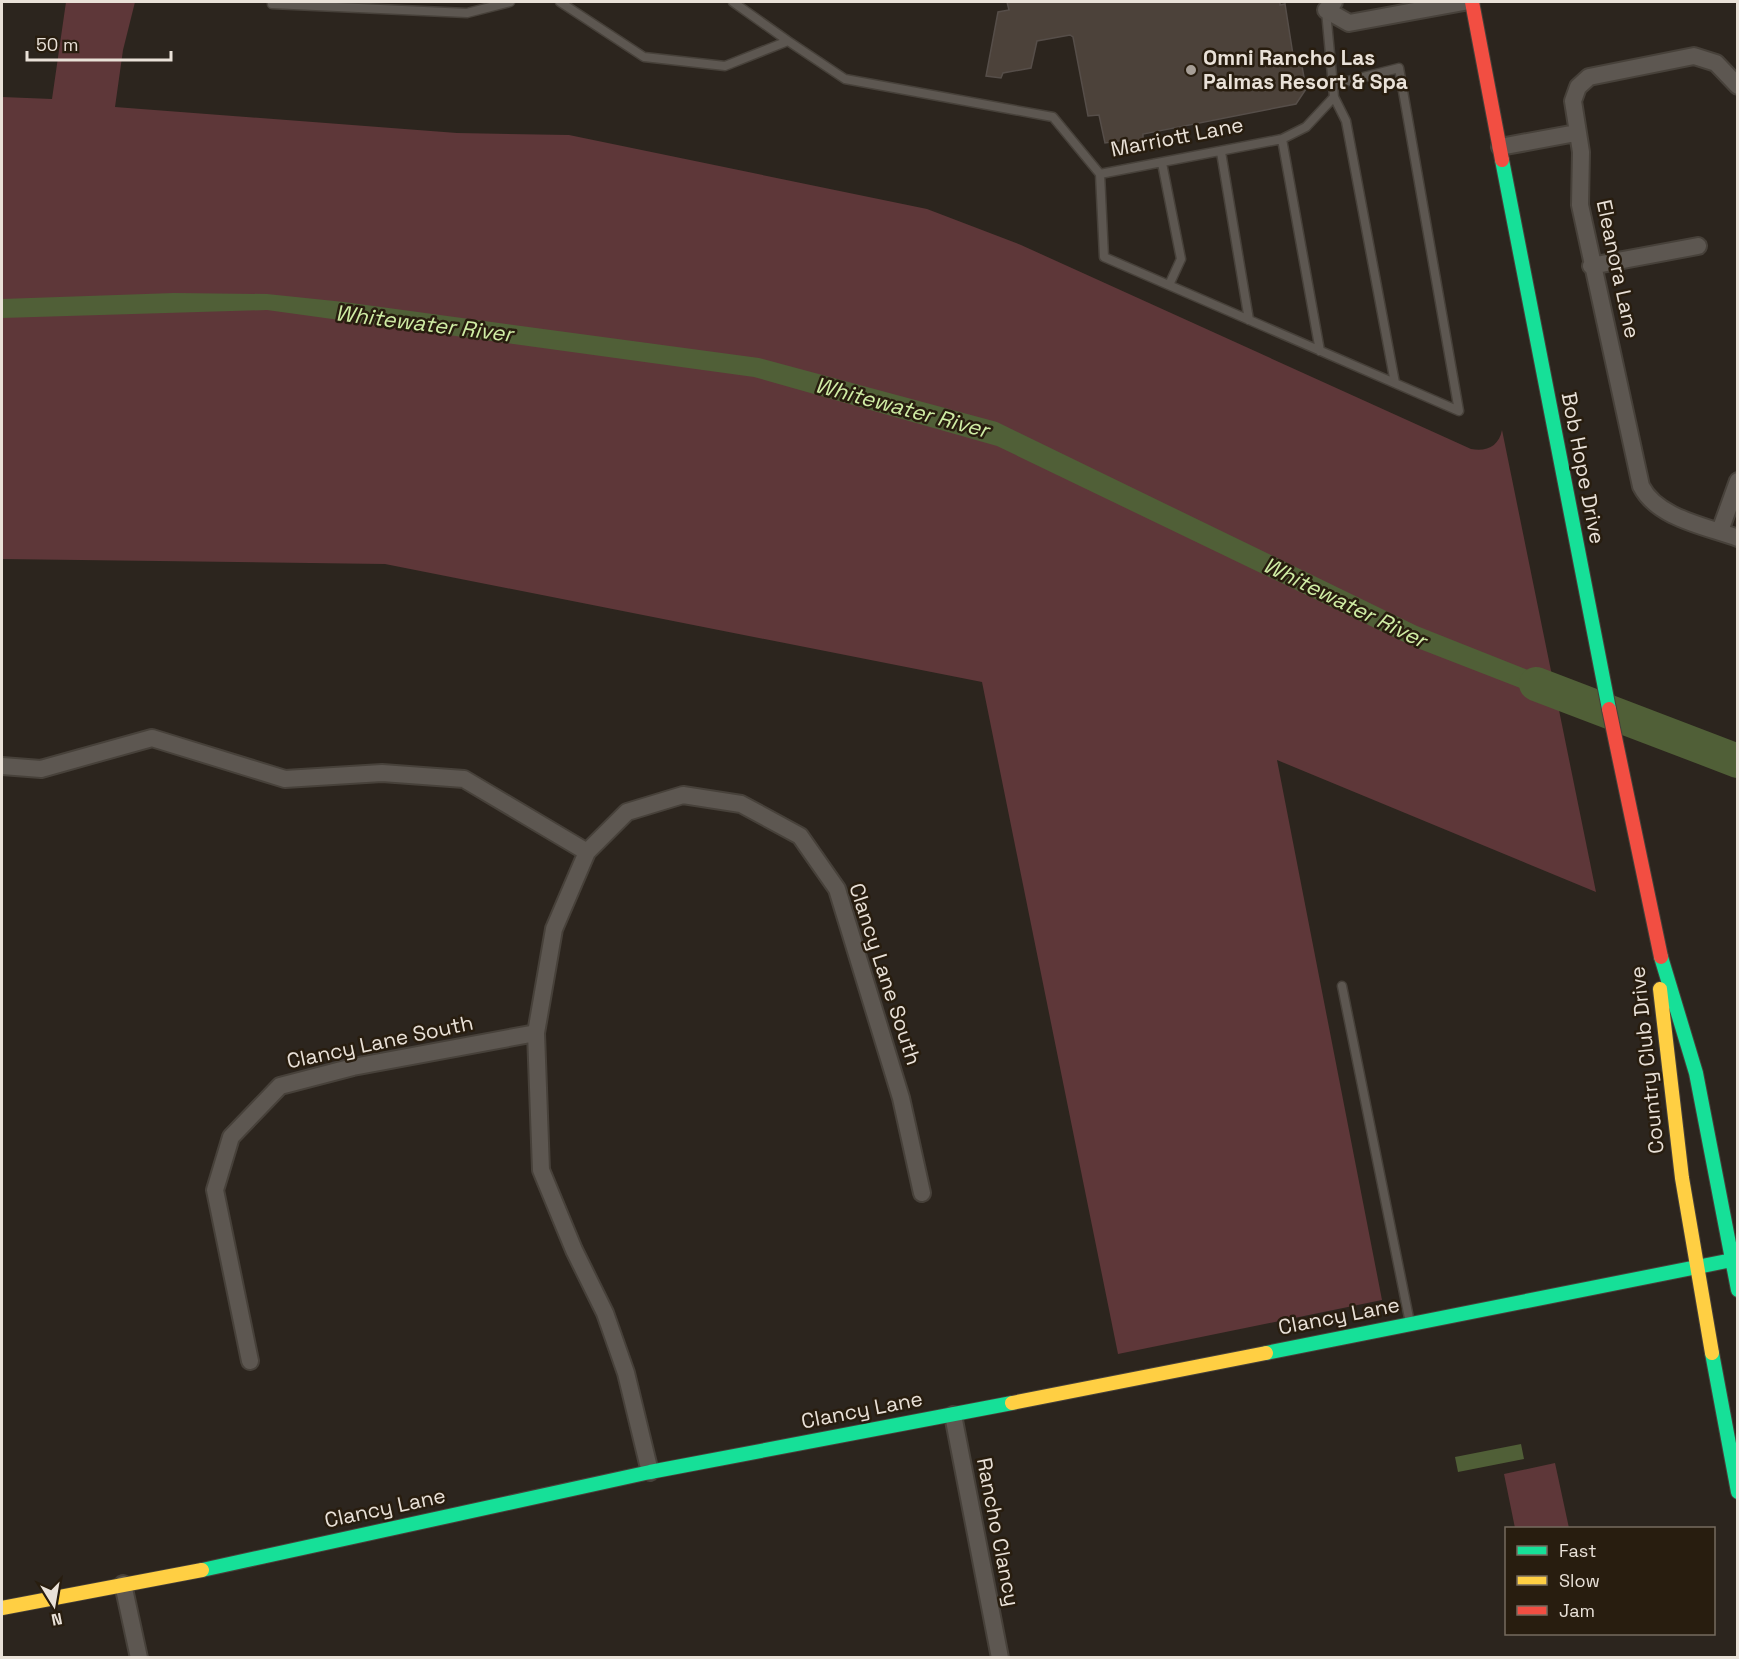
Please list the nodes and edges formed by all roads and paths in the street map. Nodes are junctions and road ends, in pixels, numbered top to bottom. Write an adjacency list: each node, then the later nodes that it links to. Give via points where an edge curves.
1 (273, 2): 2 (lane, via 466,13)
2 (510, 2)
3 (560, 2): 8 (lane, via 644,57 725,66)
4 (733, 2): 8 (lane, Marriott Lane)
5 (1464, 2): 7 (street, via 1349,23)
6 (1472, 2): 14 (main road, Bob Hope Drive)
7 (1329, 4): 9 (lane)
8 (788, 41): 17 (lane, Marriott Lane, via 844,79 1053,117)
9 (1332, 85): 11 (lane); 23 (lane, via 1399,68 1459,411)
10 (1737, 86): 12 (street, Eleanora Lane, via 1716,63 1694,56 1589,77 1578,87 1574,101)
11 (1334, 97): 13 (lane, Marriott Lane, via 1305,127); 23 (lane, via 1346,121)
12 (1576, 133): 14 (street); 19 (street, Eleanora Lane, via 1581,152 1580,206)
13 (1282, 139): 15 (lane, Marriott Lane); 22 (lane)
14 (1500, 147): 29 (main road, Bob Hope Drive)
15 (1221, 152): 16 (lane, Marriott Lane); 21 (lane)
16 (1162, 163): 17 (lane, Marriott Lane); 20 (lane, via 1181,259)
17 (1100, 174): 20 (lane, via 1104,257)
18 (1698, 246): 19 (street)
19 (1592, 266): 25 (street, Eleanora Lane, via 1647,500)
20 (1169, 285): 21 (lane)
21 (1249, 320): 22 (lane)
22 (1320, 351): 23 (lane)
23 (1395, 384)
24 (1737, 481): 25 (street)
25 (1720, 531): 26 (street, Eleanora Lane)
26 (1737, 538)
27 (2, 766): 28 (street, via 41,769 152,738 285,779 382,773 465,779)
28 (587, 852): 31 (street, Clancy Lane South, via 554,929); 32 (street, Clancy Lane South, via 627,812 683,795 741,804 800,836 837,888 901,1098)
29 (1656, 941): 33 (main road, Country Club Drive, via 1696,1073); 34 (main road, Country Club Drive, via 1667,1080)
30 (1342, 986): 36 (lane)
31 (536, 1033): 37 (street, Clancy Lane South, via 353,1067 280,1086 231,1137 215,1190); 39 (street, Clancy Lane South, via 541,1170 608,1323 626,1373)
32 (922, 1193)
33 (1732, 1260): 34 (main road, Clancy Lane); 35 (main road, Country Club Drive)
34 (1695, 1267): 36 (main road, Clancy Lane); 40 (main road, Country Club Drive)
35 (1737, 1290)
36 (1410, 1323): 38 (main road, Clancy Lane)
37 (250, 1361)
38 (953, 1415): 39 (main road, Clancy Lane); 44 (street, Rancho Clancy)
39 (650, 1472): 41 (main road, Clancy Lane)
40 (1737, 1492)
41 (123, 1584): 42 (main road, Clancy Lane); 43 (street)
42 (2, 1608)
43 (138, 1658)
44 (1000, 1658)

